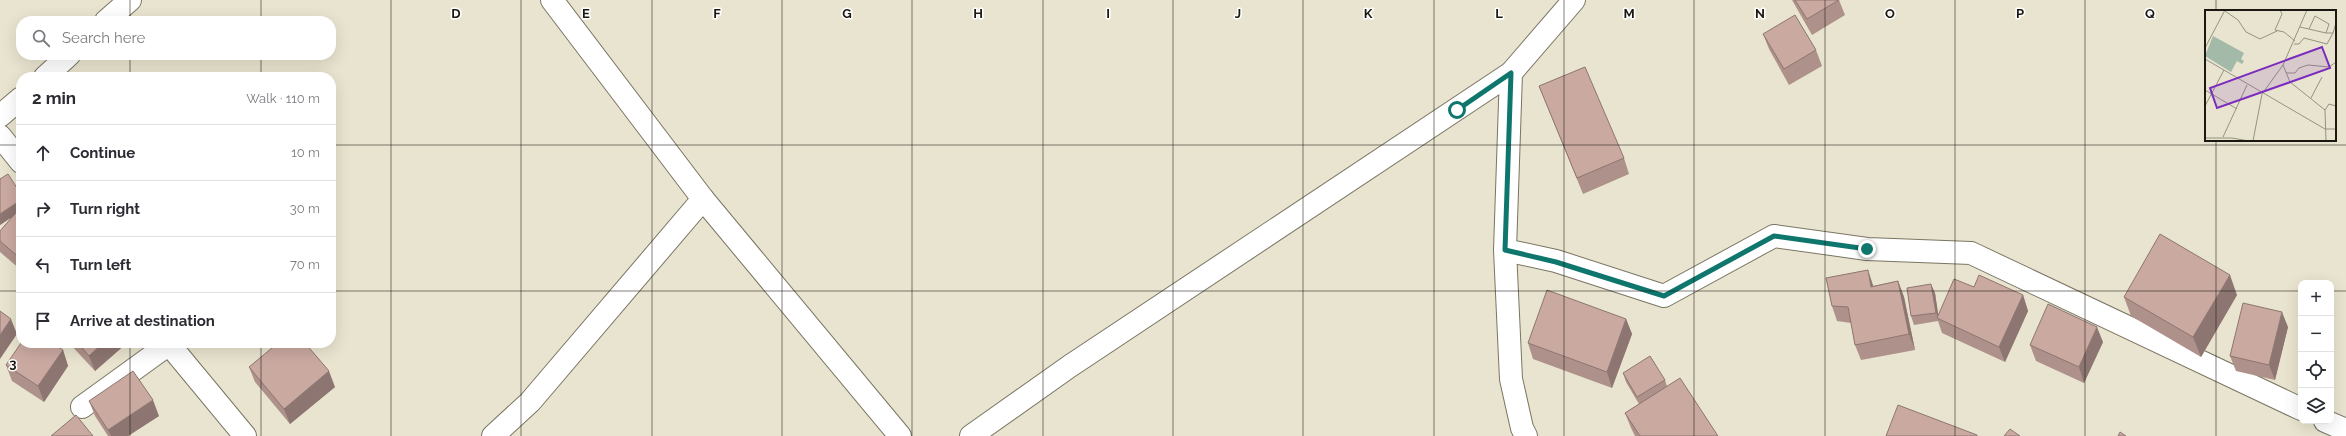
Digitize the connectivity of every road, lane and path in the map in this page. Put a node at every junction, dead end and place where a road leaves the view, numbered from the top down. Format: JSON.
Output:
{"nodes":[{"id":1,"x":130,"y":0,"type":"edge"},
{"id":2,"x":552,"y":0,"type":"edge"},
{"id":3,"x":1574,"y":0,"type":"edge"},
{"id":4,"x":112,"y":16,"type":"edge"},
{"id":5,"x":63,"y":60,"type":"edge"},
{"id":6,"x":50,"y":72,"type":"edge"},
{"id":7,"x":1511,"y":73,"type":"junction"},
{"id":8,"x":16,"y":102,"type":"edge"},
{"id":9,"x":0,"y":116,"type":"edge"},
{"id":10,"x":0,"y":136,"type":"edge"},
{"id":11,"x":16,"y":156,"type":"edge"},
{"id":12,"x":703,"y":199,"type":"junction"},
{"id":13,"x":1505,"y":250,"type":"junction"},
{"id":14,"x":163,"y":348,"type":"edge"},
{"id":15,"x":172,"y":348,"type":"edge"},
{"id":16,"x":82,"y":407,"type":"dead end"},
{"id":17,"x":2298,"y":409,"type":"edge"},
{"id":18,"x":2332,"y":424,"type":"edge"},
{"id":19,"x":2346,"y":430,"type":"edge"},
{"id":20,"x":245,"y":436,"type":"edge"},
{"id":21,"x":493,"y":436,"type":"edge"},
{"id":22,"x":900,"y":436,"type":"edge"},
{"id":23,"x":971,"y":436,"type":"edge"},
{"id":24,"x":1526,"y":436,"type":"edge"}],
"edges":[{"from":1,"to":4,"type":"street"},
{"from":2,"to":12,"type":"street"},
{"from":3,"to":7,"type":"street"},
{"from":5,"to":6,"type":"street"},
{"from":7,"to":13,"type":"street"},
{"from":7,"to":23,"type":"street"},
{"from":8,"to":9,"type":"street"},
{"from":10,"to":11,"type":"street"},
{"from":12,"to":21,"type":"street"},
{"from":12,"to":22,"type":"street"},
{"from":13,"to":17,"type":"street"},
{"from":13,"to":24,"type":"street"},
{"from":14,"to":16,"type":"street"},
{"from":15,"to":20,"type":"street"},
{"from":18,"to":19,"type":"street"}]}
